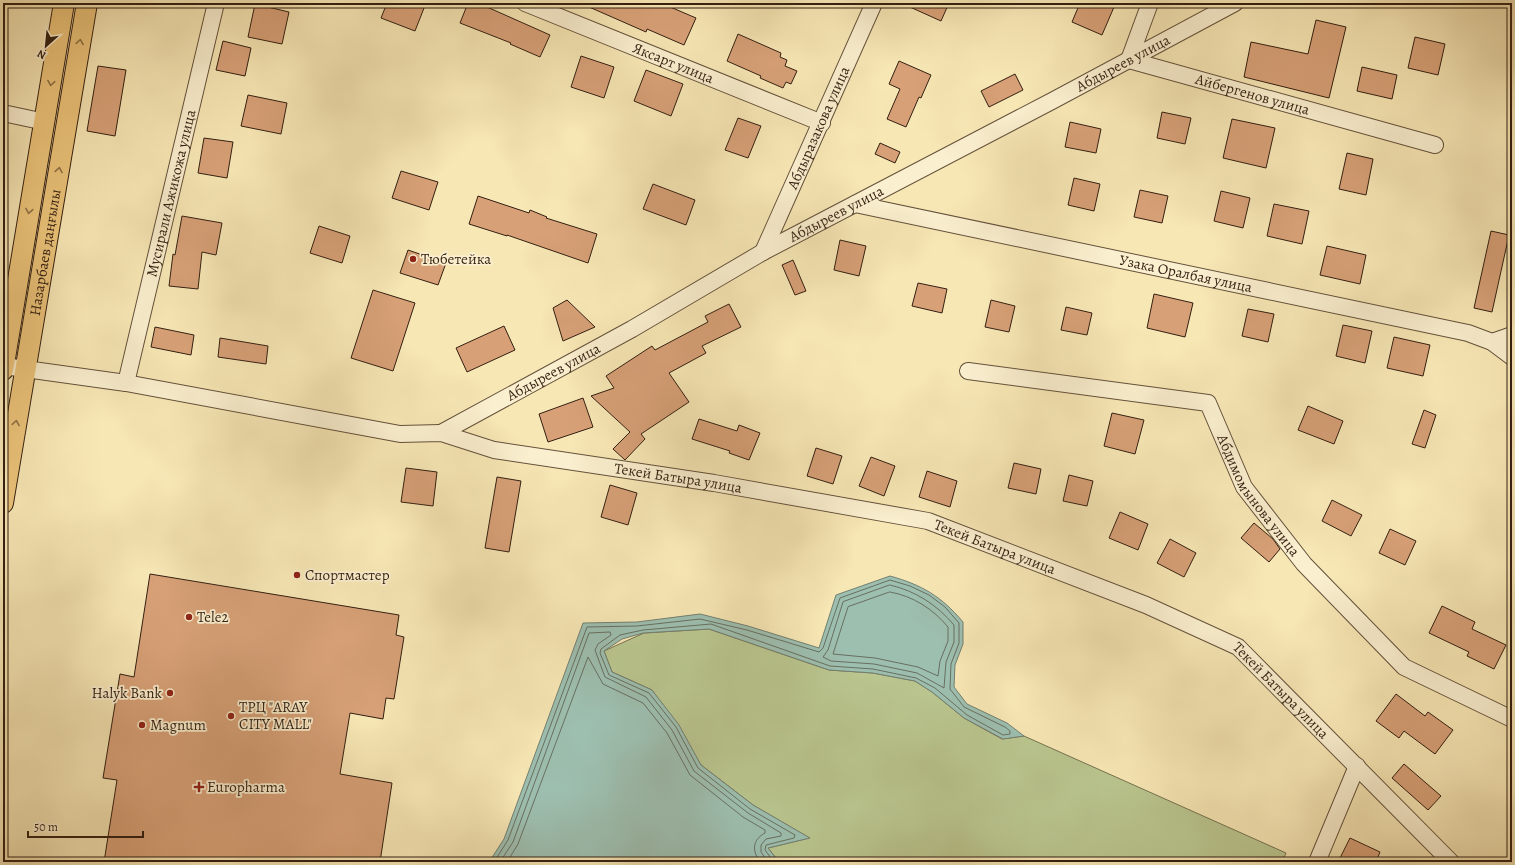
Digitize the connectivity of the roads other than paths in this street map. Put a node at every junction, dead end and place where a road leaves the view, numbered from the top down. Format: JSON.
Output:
{"nodes":[{"id":1,"x":64,"y":3,"type":"edge"},
{"id":2,"x":86,"y":3,"type":"edge"},
{"id":3,"x":216,"y":3,"type":"edge"},
{"id":4,"x":524,"y":3,"type":"edge"},
{"id":5,"x":874,"y":3,"type":"edge"},
{"id":6,"x":1150,"y":3,"type":"edge"},
{"id":7,"x":1235,"y":3,"type":"edge"},
{"id":8,"x":1129,"y":60,"type":"junction"},
{"id":9,"x":3,"y":113,"type":"edge"},
{"id":10,"x":45,"y":122,"type":"junction"},
{"id":11,"x":822,"y":122,"type":"junction"},
{"id":12,"x":1435,"y":144,"type":"dead end"},
{"id":13,"x":855,"y":204,"type":"junction"},
{"id":14,"x":763,"y":252,"type":"junction"},
{"id":15,"x":1512,"y":335,"type":"edge"},
{"id":16,"x":1492,"y":342,"type":"junction"},
{"id":17,"x":1512,"y":357,"type":"edge"},
{"id":18,"x":3,"y":368,"type":"edge"},
{"id":19,"x":25,"y":370,"type":"junction"},
{"id":20,"x":968,"y":371,"type":"dead end"},
{"id":21,"x":126,"y":384,"type":"junction"},
{"id":22,"x":441,"y":433,"type":"junction"},
{"id":23,"x":3,"y":503,"type":"edge"},
{"id":24,"x":1512,"y":719,"type":"edge"},
{"id":25,"x":1357,"y":766,"type":"junction"},
{"id":26,"x":1317,"y":862,"type":"edge"},
{"id":27,"x":1451,"y":862,"type":"edge"}],
"edges":[{"from":1,"to":10,"type":"main road","name":"Назарбаев даңғылы","one_way":true},
{"from":19,"to":2,"type":"main road","name":"Назарбаев даңғылы","one_way":true},
{"from":3,"to":21,"type":"street","name":"Мусирали Ажикожа улица"},
{"from":4,"to":11,"type":"street","name":"Яксарт улица"},
{"from":5,"to":11,"type":"street","name":"Абдыразакова улица"},
{"from":6,"to":8,"type":"street"},
{"from":7,"to":8,"type":"street","name":"Абдыреев улица"},
{"from":8,"to":12,"type":"street","name":"Айбергенов улица"},
{"from":8,"to":13,"type":"street","name":"Абдыреев улица"},
{"from":9,"to":10,"type":"street"},
{"from":10,"to":18,"type":"main road","name":"Назарбаев даңғылы","one_way":true},
{"from":11,"to":14,"type":"street","name":"Абдыразакова улица"},
{"from":13,"to":14,"type":"street","name":"Абдыреев улица"},
{"from":13,"to":16,"type":"street","name":"Узака Оралбая улица"},
{"from":14,"to":22,"type":"street","name":"Абдыреев улица"},
{"from":15,"to":16,"type":"street"},
{"from":16,"to":17,"type":"street","name":"Узака Оралбая улица"},
{"from":18,"to":19,"type":"street"},
{"from":19,"to":21,"type":"street"},
{"from":23,"to":19,"type":"main road","name":"Назарбаев даңғылы","one_way":true},
{"from":20,"to":24,"type":"street","name":"Абдимомынова улица"},
{"from":21,"to":22,"type":"street"},
{"from":22,"to":25,"type":"street","name":"Текей Батыра улица"},
{"from":25,"to":26,"type":"street"},
{"from":25,"to":27,"type":"street","name":"Текей Батыра улица"}]}
